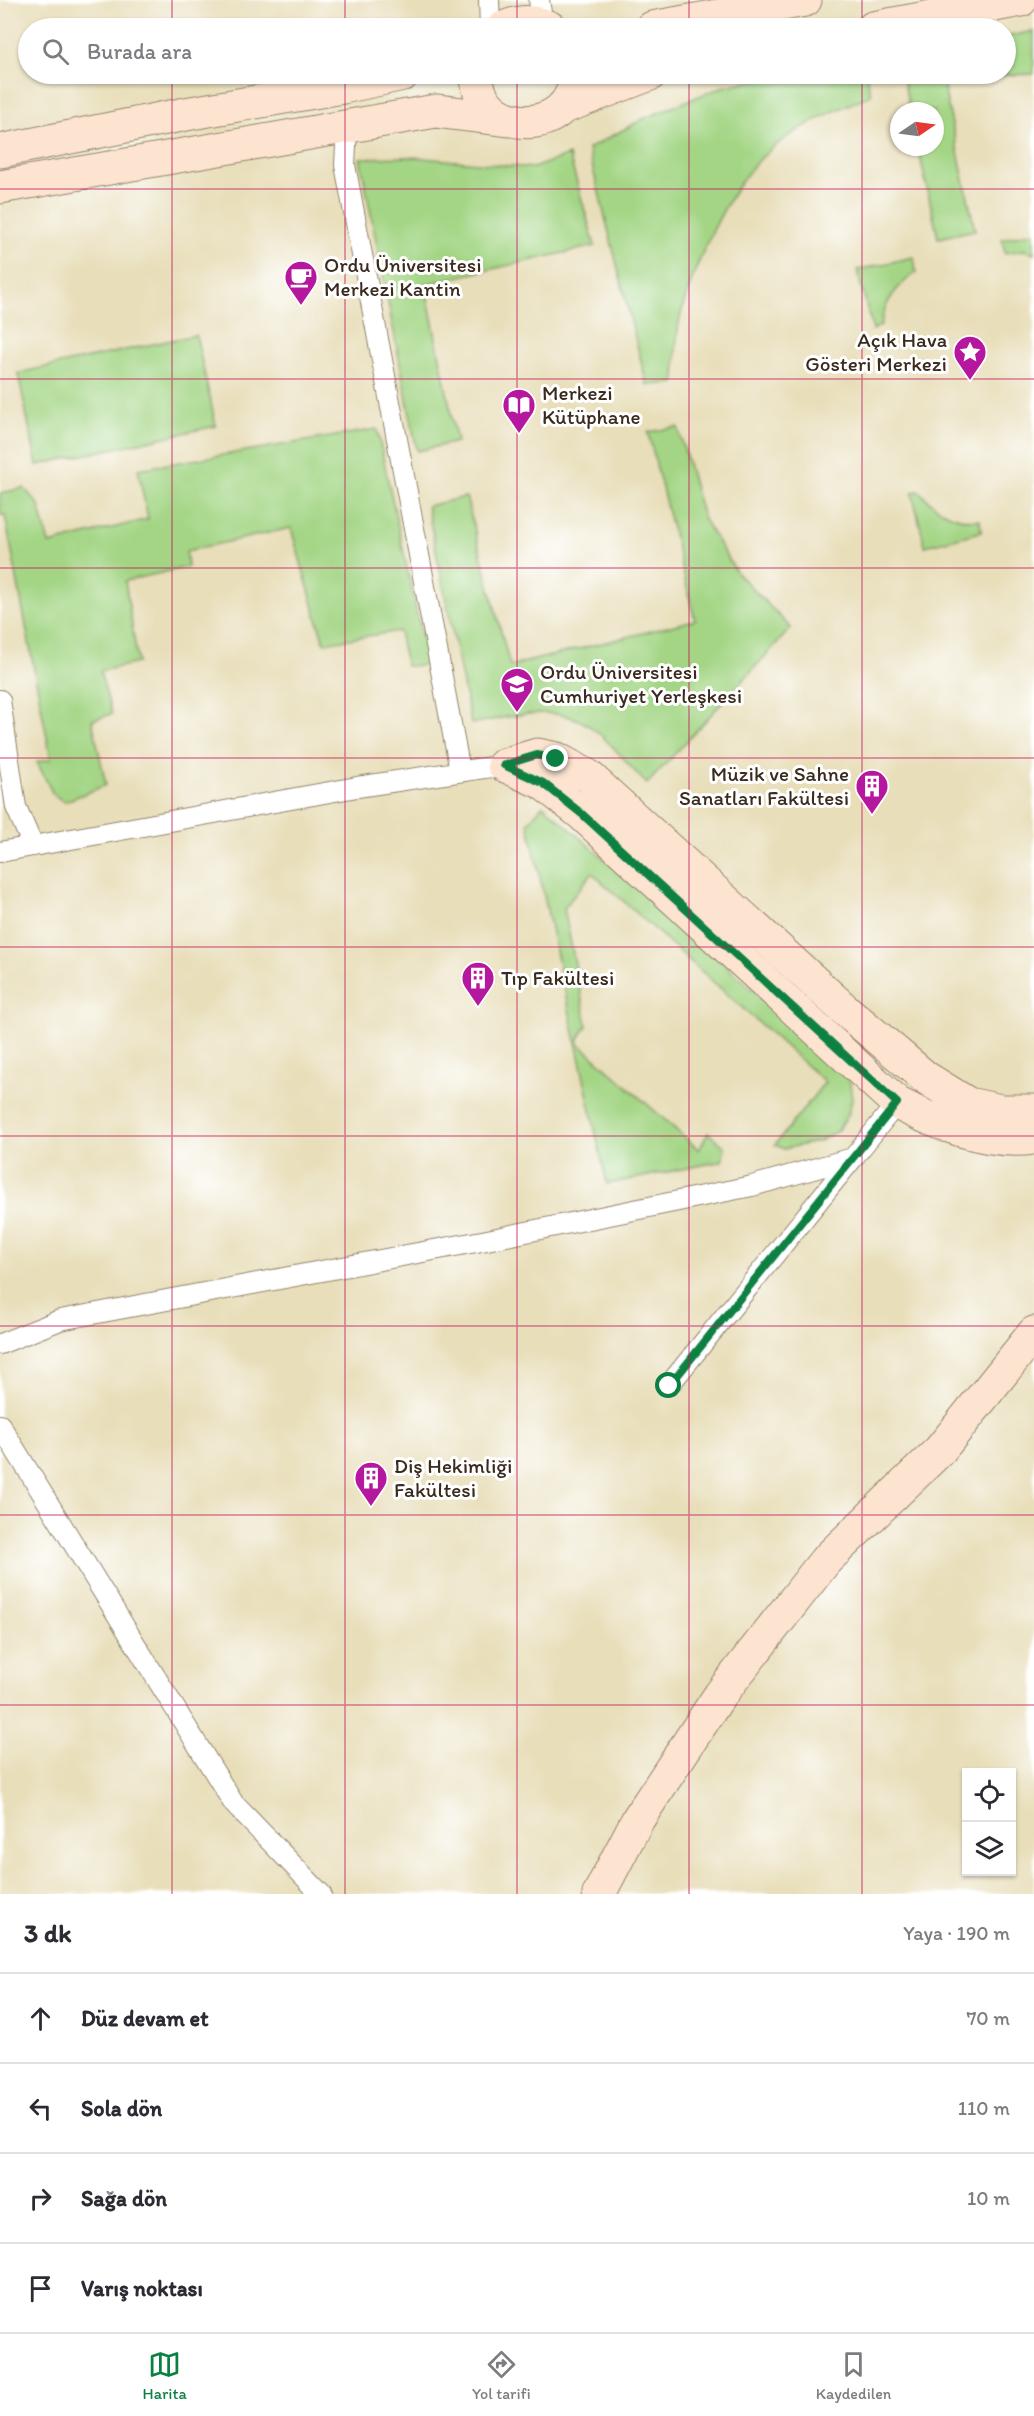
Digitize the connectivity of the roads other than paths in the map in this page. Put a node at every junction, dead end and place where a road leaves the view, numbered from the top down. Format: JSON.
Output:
{"nodes":[{"id":1,"x":489,"y":0,"type":"edge"},
{"id":2,"x":805,"y":0,"type":"edge"},
{"id":3,"x":1021,"y":0,"type":"edge"},
{"id":4,"x":490,"y":18,"type":"edge"},
{"id":5,"x":707,"y":18,"type":"edge"},
{"id":6,"x":926,"y":18,"type":"edge"},
{"id":7,"x":358,"y":84,"type":"edge"},
{"id":8,"x":479,"y":84,"type":"edge"},
{"id":9,"x":574,"y":84,"type":"edge"},
{"id":10,"x":624,"y":84,"type":"edge"},
{"id":11,"x":564,"y":107,"type":"junction"},
{"id":12,"x":511,"y":120,"type":"junction"},
{"id":13,"x":347,"y":126,"type":"junction"},
{"id":14,"x":0,"y":151,"type":"edge"},
{"id":15,"x":0,"y":187,"type":"edge"},
{"id":16,"x":0,"y":700,"type":"edge"},
{"id":17,"x":504,"y":765,"type":"junction"},
{"id":18,"x":460,"y":771,"type":"junction"},
{"id":19,"x":33,"y":846,"type":"junction"},
{"id":20,"x":0,"y":852,"type":"edge"},
{"id":21,"x":897,"y":1103,"type":"junction"},
{"id":22,"x":1034,"y":1111,"type":"edge"},
{"id":23,"x":1034,"y":1138,"type":"edge"},
{"id":24,"x":853,"y":1158,"type":"junction"},
{"id":25,"x":1034,"y":1333,"type":"edge"},
{"id":26,"x":0,"y":1344,"type":"edge"},
{"id":27,"x":669,"y":1386,"type":"dead end"},
{"id":28,"x":0,"y":1425,"type":"edge"},
{"id":29,"x":321,"y":1894,"type":"edge"},
{"id":30,"x":599,"y":1894,"type":"edge"}],
"edges":[{"from":1,"to":4,"type":"lane"},
{"from":2,"to":5,"type":"street"},
{"from":3,"to":6,"type":"street"},
{"from":7,"to":14,"type":"street"},
{"from":8,"to":12,"type":"street"},
{"from":9,"to":11,"type":"street"},
{"from":10,"to":11,"type":"street"},
{"from":11,"to":12,"type":"street"},
{"from":12,"to":13,"type":"street"},
{"from":13,"to":15,"type":"street"},
{"from":13,"to":18,"type":"lane"},
{"from":16,"to":19,"type":"lane"},
{"from":17,"to":18,"type":"lane"},
{"from":17,"to":21,"type":"street"},
{"from":17,"to":22,"type":"street"},
{"from":18,"to":19,"type":"lane"},
{"from":19,"to":20,"type":"lane"},
{"from":21,"to":23,"type":"street"},
{"from":21,"to":24,"type":"lane"},
{"from":24,"to":26,"type":"lane"},
{"from":24,"to":27,"type":"lane"},
{"from":25,"to":30,"type":"street"},
{"from":28,"to":29,"type":"lane"}]}
